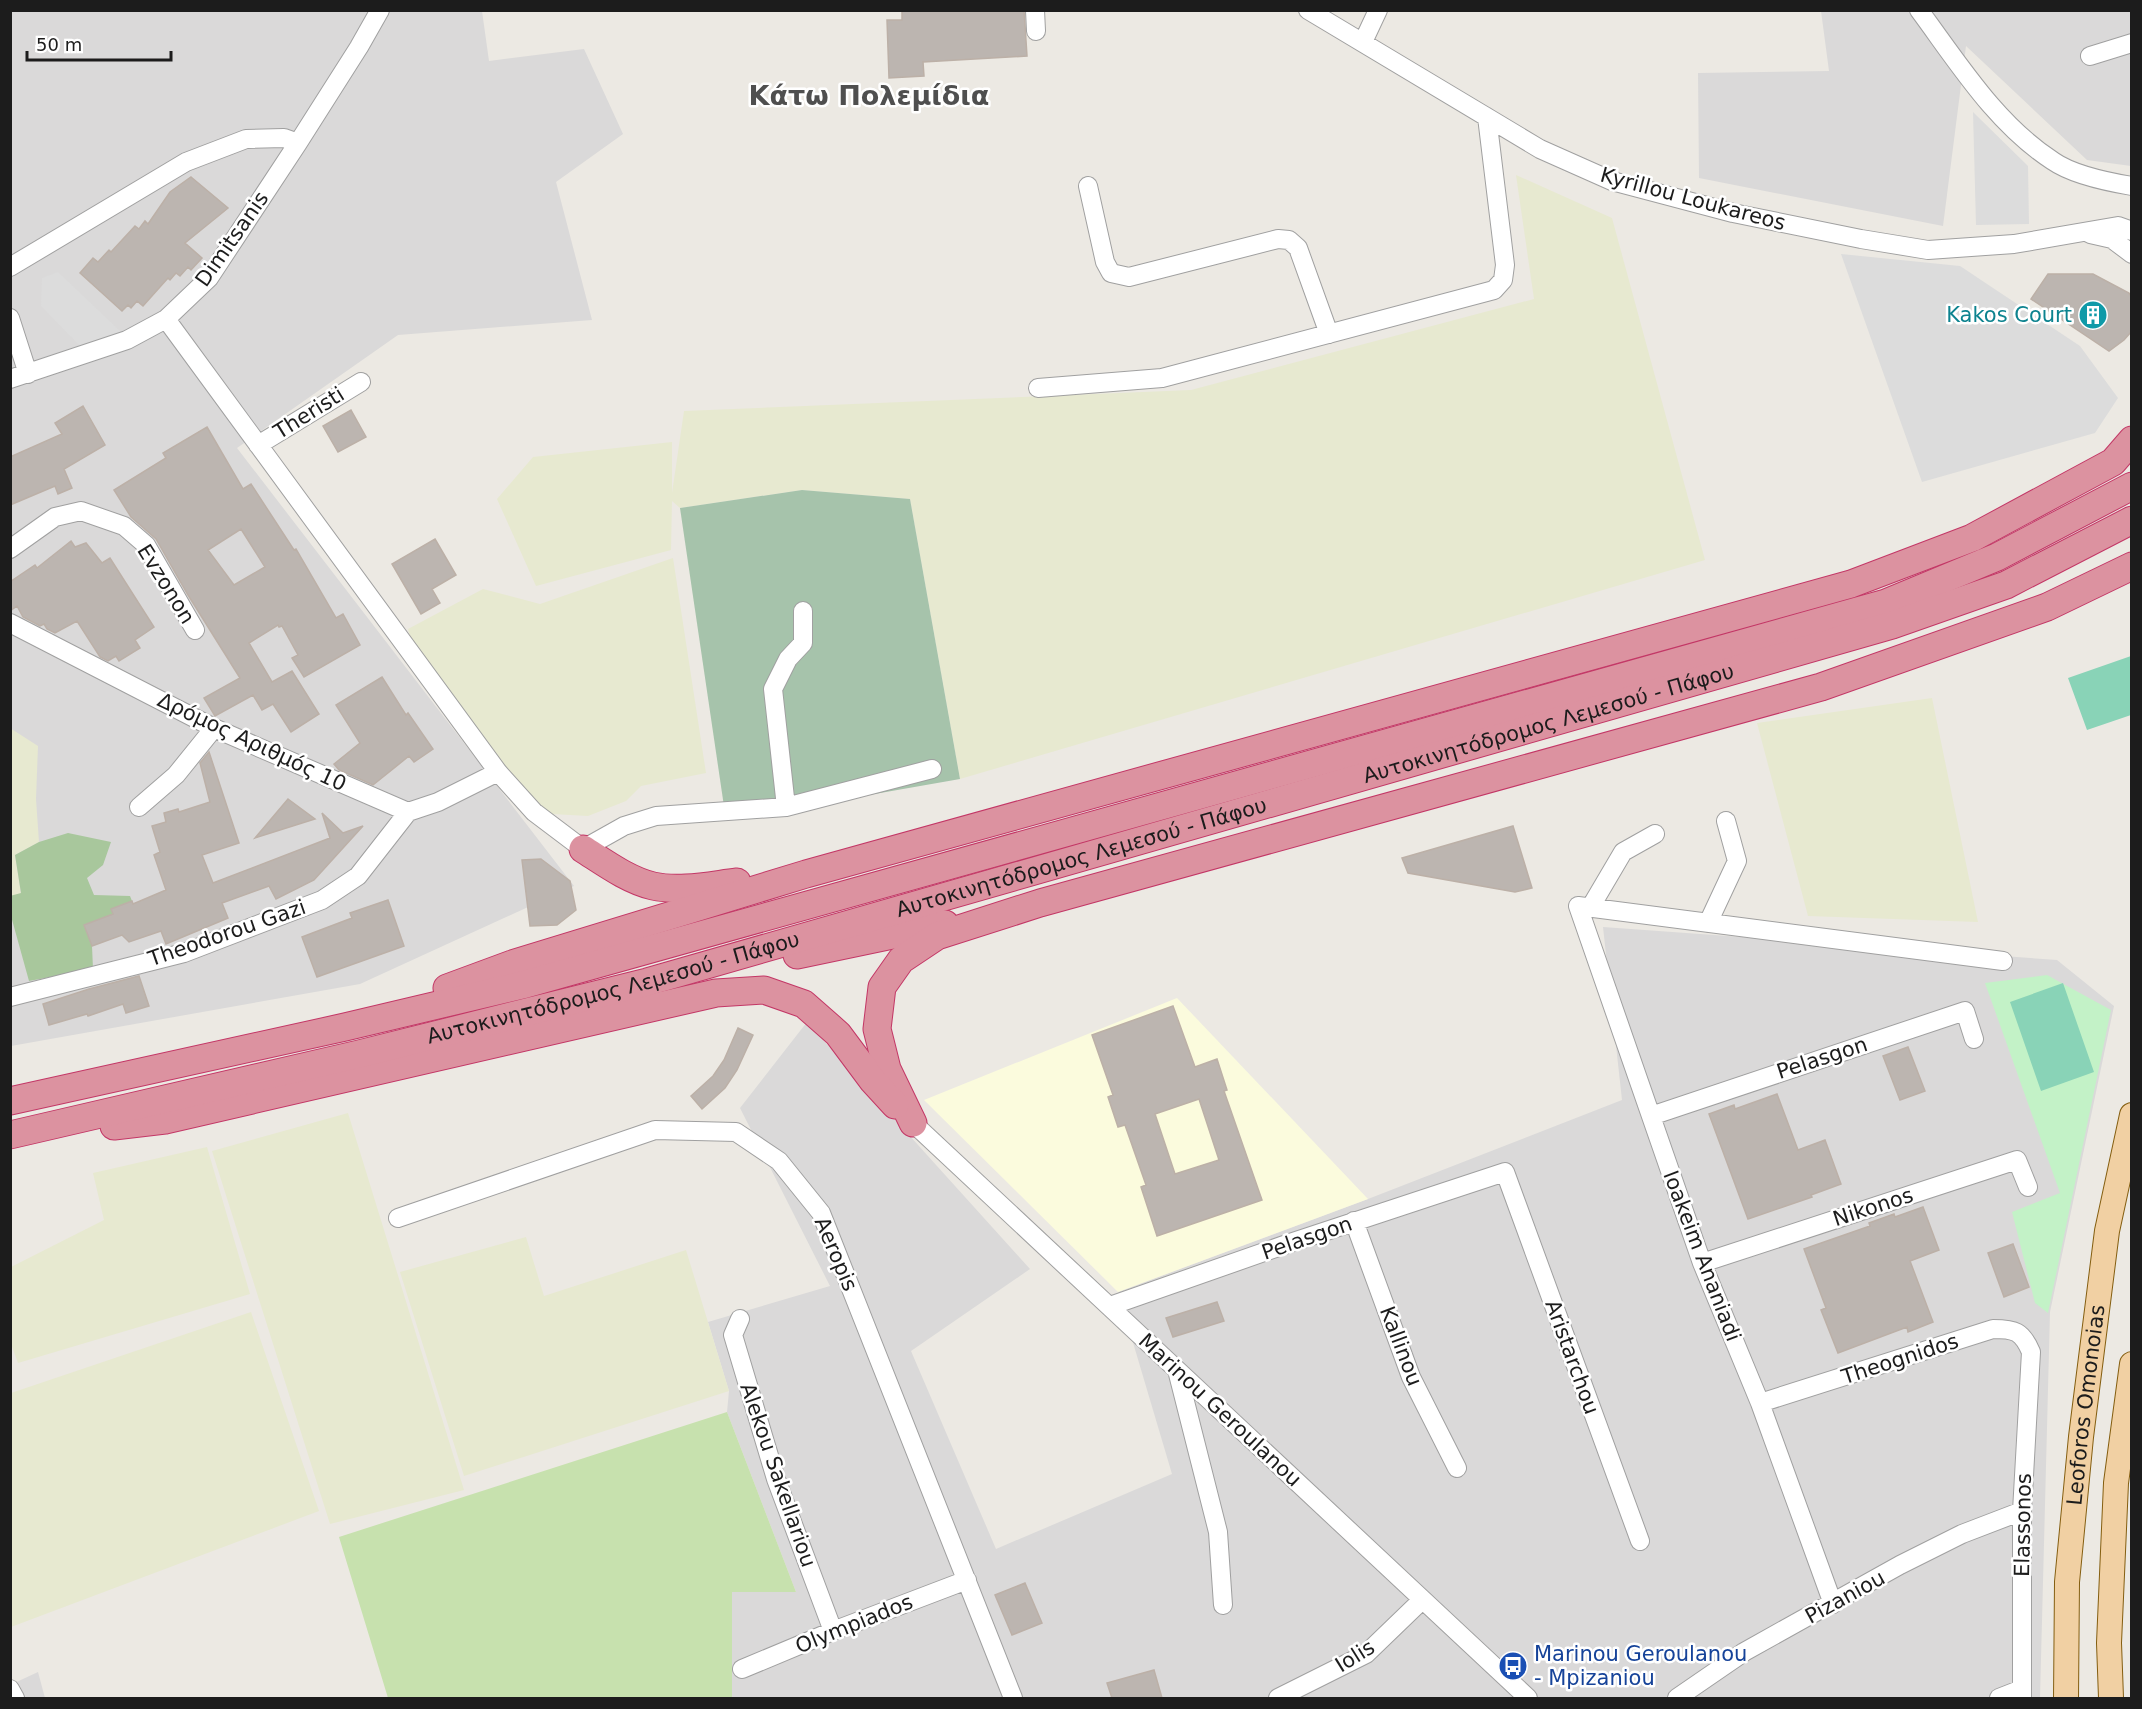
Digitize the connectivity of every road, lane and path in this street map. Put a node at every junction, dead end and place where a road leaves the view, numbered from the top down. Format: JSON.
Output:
{"nodes":[{"id":1,"x":380,"y":10,"type":"edge"},
{"id":2,"x":1035,"y":10,"type":"edge"},
{"id":3,"x":1308,"y":10,"type":"edge"},
{"id":4,"x":1378,"y":10,"type":"edge"},
{"id":5,"x":1919,"y":10,"type":"edge"},
{"id":6,"x":1036,"y":31,"type":"dead end"},
{"id":7,"x":1363,"y":42,"type":"junction"},
{"id":8,"x":2132,"y":43,"type":"edge"},
{"id":9,"x":2090,"y":56,"type":"dead end"},
{"id":10,"x":1487,"y":117,"type":"junction"},
{"id":11,"x":298,"y":143,"type":"junction"},
{"id":12,"x":1088,"y":186,"type":"dead end"},
{"id":13,"x":2132,"y":186,"type":"edge"},
{"id":14,"x":2132,"y":231,"type":"edge"},
{"id":15,"x":2082,"y":232,"type":"junction"},
{"id":16,"x":2132,"y":254,"type":"edge"},
{"id":17,"x":10,"y":267,"type":"edge"},
{"id":18,"x":10,"y":318,"type":"edge"},
{"id":19,"x":166,"y":319,"type":"junction"},
{"id":20,"x":1329,"y":334,"type":"junction"},
{"id":21,"x":19,"y":377,"type":"edge"},
{"id":22,"x":361,"y":382,"type":"dead end"},
{"id":23,"x":1038,"y":388,"type":"dead end"},
{"id":24,"x":2132,"y":440,"type":"edge"},
{"id":25,"x":258,"y":445,"type":"junction"},
{"id":26,"x":2132,"y":486,"type":"edge"},
{"id":27,"x":2132,"y":520,"type":"edge"},
{"id":28,"x":10,"y":549,"type":"edge"},
{"id":29,"x":2132,"y":566,"type":"edge"},
{"id":30,"x":803,"y":611,"type":"dead end"},
{"id":31,"x":10,"y":622,"type":"edge"},
{"id":32,"x":195,"y":630,"type":"dead end"},
{"id":33,"x":213,"y":728,"type":"junction"},
{"id":34,"x":932,"y":769,"type":"dead end"},
{"id":35,"x":498,"y":772,"type":"junction"},
{"id":36,"x":139,"y":807,"type":"dead end"},
{"id":37,"x":786,"y":807,"type":"junction"},
{"id":38,"x":408,"y":812,"type":"junction"},
{"id":39,"x":1725,"y":821,"type":"dead end"},
{"id":40,"x":1655,"y":834,"type":"dead end"},
{"id":41,"x":583,"y":849,"type":"junction"},
{"id":42,"x":806,"y":874,"type":"junction"},
{"id":43,"x":1040,"y":903,"type":"junction"},
{"id":44,"x":1584,"y":907,"type":"junction"},
{"id":45,"x":1708,"y":923,"type":"junction"},
{"id":46,"x":2003,"y":961,"type":"dead end"},
{"id":47,"x":647,"y":982,"type":"junction"},
{"id":48,"x":10,"y":997,"type":"edge"},
{"id":49,"x":345,"y":1027,"type":"junction"},
{"id":50,"x":1974,"y":1039,"type":"dead end"},
{"id":51,"x":10,"y":1101,"type":"edge"},
{"id":52,"x":2132,"y":1115,"type":"edge"},
{"id":53,"x":1651,"y":1116,"type":"junction"},
{"id":54,"x":913,"y":1123,"type":"junction"},
{"id":55,"x":10,"y":1137,"type":"edge"},
{"id":56,"x":1505,"y":1172,"type":"joint"},
{"id":57,"x":2028,"y":1186,"type":"dead end"},
{"id":58,"x":398,"y":1218,"type":"dead end"},
{"id":59,"x":1354,"y":1221,"type":"junction"},
{"id":60,"x":1702,"y":1263,"type":"junction"},
{"id":61,"x":1110,"y":1306,"type":"junction"},
{"id":62,"x":740,"y":1318,"type":"dead end"},
{"id":63,"x":2031,"y":1352,"type":"joint"},
{"id":64,"x":2132,"y":1364,"type":"edge"},
{"id":65,"x":1177,"y":1370,"type":"junction"},
{"id":66,"x":1760,"y":1403,"type":"junction"},
{"id":67,"x":1457,"y":1468,"type":"dead end"},
{"id":68,"x":2022,"y":1511,"type":"junction"},
{"id":69,"x":1640,"y":1541,"type":"dead end"},
{"id":70,"x":967,"y":1580,"type":"junction"},
{"id":71,"x":1422,"y":1600,"type":"junction"},
{"id":72,"x":1833,"y":1604,"type":"junction"},
{"id":73,"x":1223,"y":1605,"type":"dead end"},
{"id":74,"x":833,"y":1631,"type":"junction"},
{"id":75,"x":2066,"y":1655,"type":"junction"},
{"id":76,"x":742,"y":1669,"type":"dead end"},
{"id":77,"x":10,"y":1689,"type":"edge"},
{"id":78,"x":2022,"y":1694,"type":"edge"},
{"id":79,"x":15,"y":1698,"type":"edge"},
{"id":80,"x":1013,"y":1698,"type":"edge"},
{"id":81,"x":1278,"y":1698,"type":"edge"},
{"id":82,"x":1528,"y":1698,"type":"edge"},
{"id":83,"x":1677,"y":1698,"type":"edge"},
{"id":84,"x":1999,"y":1698,"type":"edge"},
{"id":85,"x":2054,"y":1698,"type":"edge"},
{"id":86,"x":2066,"y":1698,"type":"edge"},
{"id":87,"x":2111,"y":1698,"type":"edge"}],
"edges":[{"from":1,"to":11,"type":"street","name":"Dimitsanis"},
{"from":2,"to":6,"type":"street"},
{"from":3,"to":7,"type":"street","name":"Kyrillou Loukareos"},
{"from":4,"to":7,"type":"street"},
{"from":5,"to":13,"type":"street"},
{"from":7,"to":10,"type":"street","name":"Kyrillou Loukareos"},
{"from":8,"to":9,"type":"street"},
{"from":10,"to":15,"type":"street","name":"Kyrillou Loukareos"},
{"from":10,"to":20,"type":"street"},
{"from":11,"to":17,"type":"street"},
{"from":11,"to":19,"type":"street","name":"Dimitsanis"},
{"from":12,"to":20,"type":"street"},
{"from":14,"to":15,"type":"street","name":"Kyrillou Loukareos"},
{"from":15,"to":16,"type":"street","name":"Kyrillou Loukareos"},
{"from":18,"to":21,"type":"street"},
{"from":19,"to":21,"type":"street","name":"Dimitsanis"},
{"from":19,"to":25,"type":"street"},
{"from":20,"to":23,"type":"street"},
{"from":22,"to":25,"type":"street","name":"Theristi"},
{"from":24,"to":42,"type":"highway"},
{"from":25,"to":35,"type":"street"},
{"from":26,"to":49,"type":"highway","name":"Αυτοκινητόδρομος Λεμεσού - Πάφου"},
{"from":27,"to":47,"type":"highway","name":"Αυτοκινητόδρομος Λεμεσού - Πάφου"},
{"from":28,"to":32,"type":"street","name":"Evzonon"},
{"from":29,"to":43,"type":"highway"},
{"from":30,"to":37,"type":"street"},
{"from":31,"to":33,"type":"street","name":"Δρόμος Αριθμός 10"},
{"from":33,"to":36,"type":"street"},
{"from":33,"to":38,"type":"street","name":"Δρόμος Αριθμός 10"},
{"from":34,"to":37,"type":"street"},
{"from":35,"to":38,"type":"street"},
{"from":35,"to":41,"type":"street"},
{"from":37,"to":41,"type":"street"},
{"from":38,"to":48,"type":"street","name":"Theodorou Gazi"},
{"from":39,"to":45,"type":"street"},
{"from":40,"to":44,"type":"street"},
{"from":41,"to":42,"type":"highway"},
{"from":42,"to":49,"type":"highway"},
{"from":43,"to":47,"type":"highway"},
{"from":43,"to":54,"type":"highway"},
{"from":44,"to":45,"type":"street"},
{"from":44,"to":53,"type":"street","name":"Ioakeim Ananiadi"},
{"from":45,"to":46,"type":"street"},
{"from":47,"to":55,"type":"highway","name":"Αυτοκινητόδρομος Λεμεσού - Πάφου"},
{"from":49,"to":51,"type":"highway","name":"Αυτοκινητόδρομος Λεμεσού - Πάφου"},
{"from":50,"to":53,"type":"street","name":"Pelasgon"},
{"from":52,"to":75,"type":"main road","name":"Leoforos Omonoias"},
{"from":53,"to":60,"type":"street","name":"Ioakeim Ananiadi"},
{"from":54,"to":55,"type":"highway"},
{"from":54,"to":61,"type":"street","name":"Marinou Geroulanou"},
{"from":56,"to":59,"type":"street","name":"Pelasgon"},
{"from":56,"to":69,"type":"street","name":"Aristarchou"},
{"from":57,"to":60,"type":"street","name":"Nikonos"},
{"from":58,"to":70,"type":"street","name":"Aeropis"},
{"from":59,"to":61,"type":"street","name":"Pelasgon"},
{"from":59,"to":67,"type":"street","name":"Kallinou"},
{"from":60,"to":66,"type":"street","name":"Ioakeim Ananiadi"},
{"from":61,"to":65,"type":"street","name":"Marinou Geroulanou"},
{"from":62,"to":74,"type":"street","name":"Alekou Sakellariou"},
{"from":63,"to":66,"type":"street","name":"Theognidos"},
{"from":63,"to":68,"type":"street","name":"Elassonos"},
{"from":64,"to":87,"type":"main road","name":"Leoforos Omonoias"},
{"from":65,"to":71,"type":"street","name":"Marinou Geroulanou"},
{"from":65,"to":73,"type":"street"},
{"from":66,"to":72,"type":"street","name":"Ioakeim Ananiadi"},
{"from":68,"to":72,"type":"street","name":"Pizaniou"},
{"from":68,"to":78,"type":"street","name":"Elassonos"},
{"from":70,"to":74,"type":"street","name":"Olympiados"},
{"from":70,"to":80,"type":"street","name":"Aeropis"},
{"from":71,"to":81,"type":"street","name":"Iolis"},
{"from":71,"to":82,"type":"street","name":"Marinou Geroulanou"},
{"from":72,"to":83,"type":"street","name":"Pizaniou"},
{"from":74,"to":76,"type":"street","name":"Olympiados"},
{"from":75,"to":85,"type":"main road"},
{"from":75,"to":86,"type":"main road","name":"Leoforos Omonoias"},
{"from":77,"to":79,"type":"street"},
{"from":78,"to":84,"type":"street"}]}
